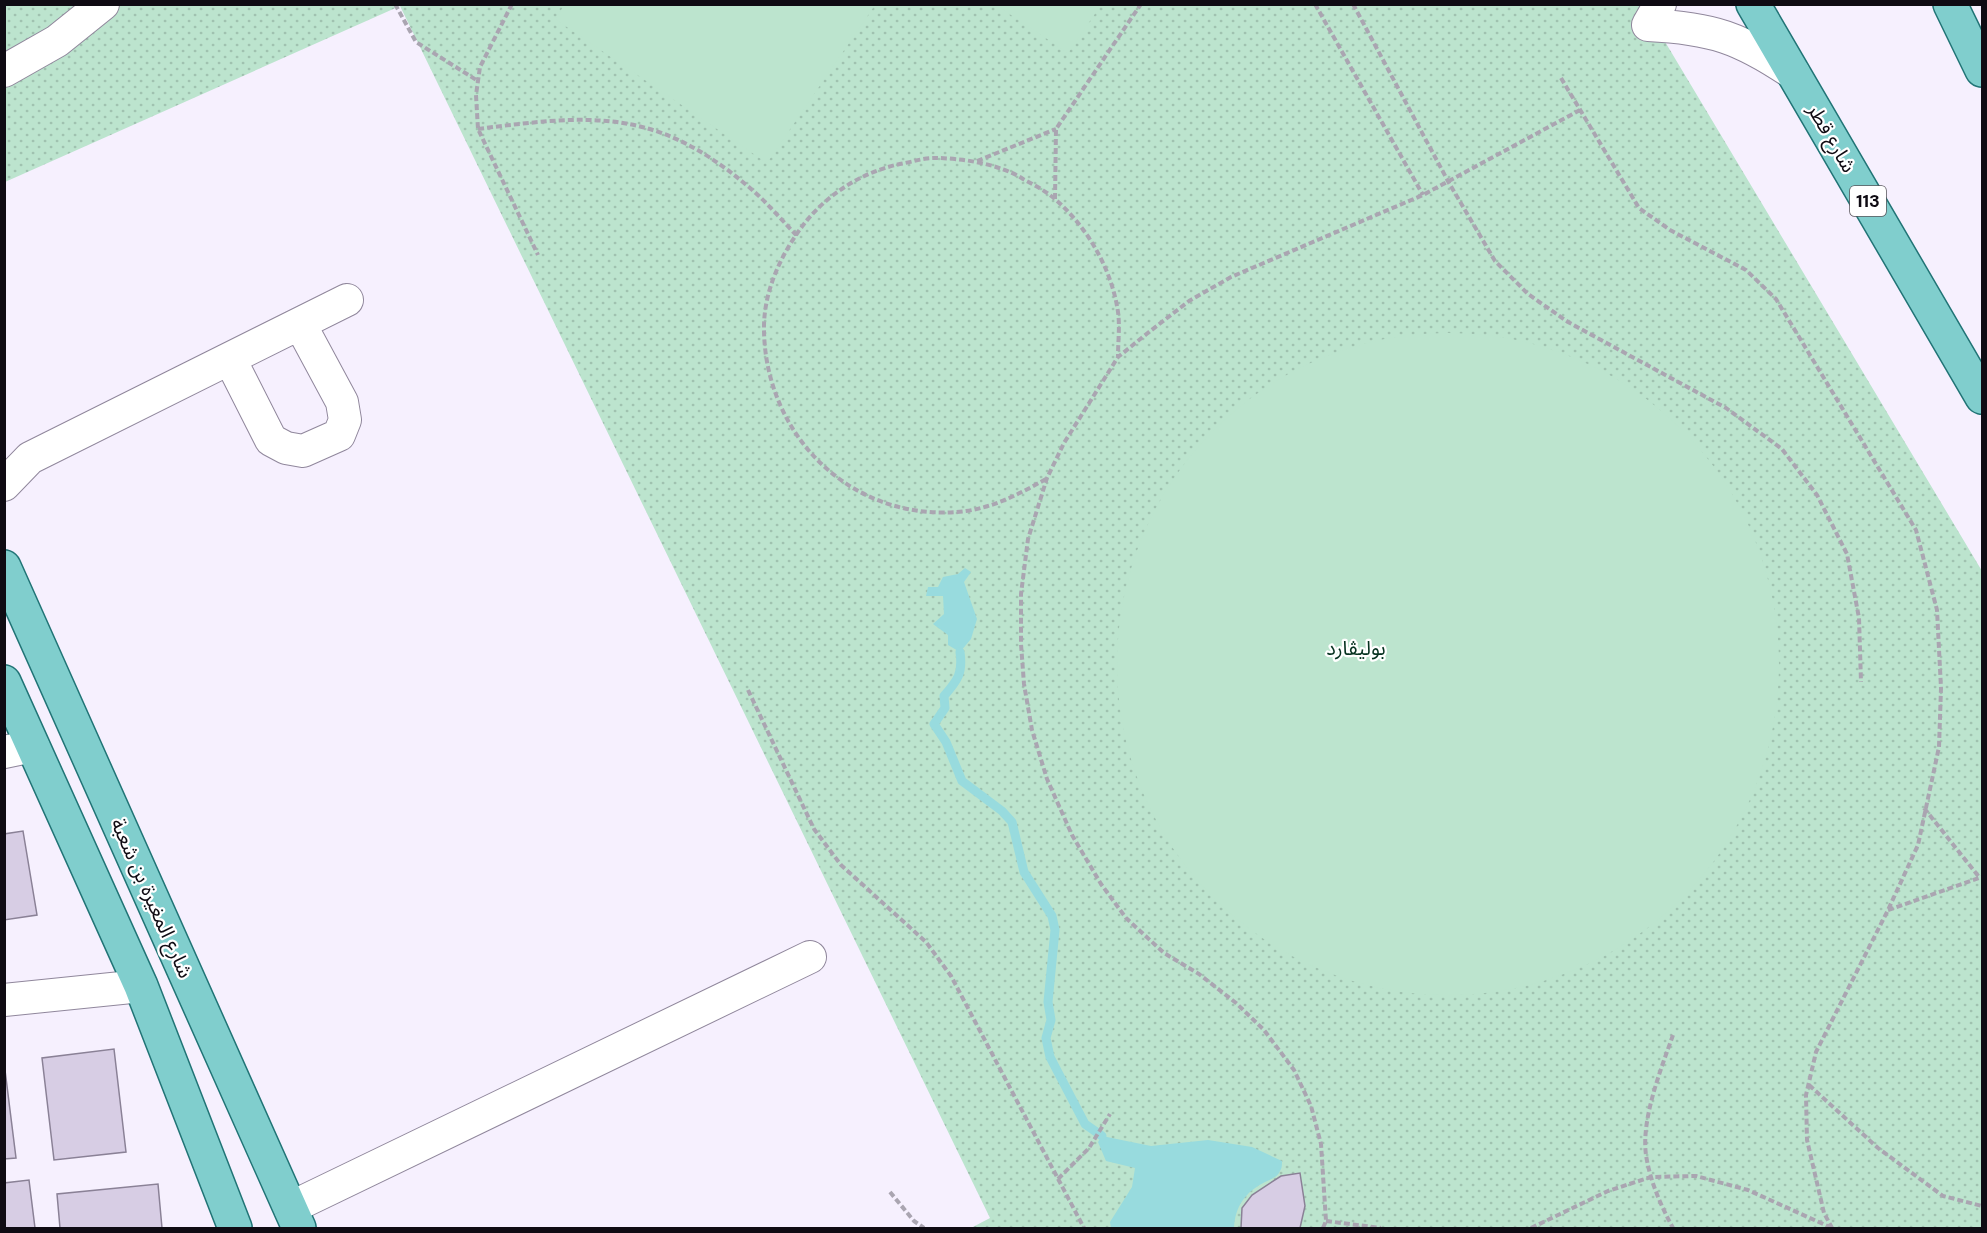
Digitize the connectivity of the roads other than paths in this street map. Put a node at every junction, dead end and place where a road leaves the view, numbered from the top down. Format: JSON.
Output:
{"nodes":[{"id":1,"x":103,"y":4,"type":"edge"},
{"id":2,"x":1660,"y":4,"type":"edge"},
{"id":3,"x":1753,"y":4,"type":"edge"},
{"id":4,"x":1965,"y":20,"type":"edge"},
{"id":5,"x":4,"y":70,"type":"edge"},
{"id":6,"x":1983,"y":70,"type":"edge"},
{"id":7,"x":1794,"y":74,"type":"junction"},
{"id":8,"x":346,"y":300,"type":"dead end"},
{"id":9,"x":300,"y":324,"type":"junction"},
{"id":10,"x":230,"y":359,"type":"junction"},
{"id":11,"x":1983,"y":397,"type":"edge"},
{"id":12,"x":4,"y":485,"type":"edge"},
{"id":13,"x":4,"y":567,"type":"edge"},
{"id":14,"x":4,"y":682,"type":"edge"},
{"id":15,"x":19,"y":749,"type":"edge"},
{"id":16,"x":810,"y":957,"type":"dead end"},
{"id":17,"x":141,"y":986,"type":"junction"},
{"id":18,"x":4,"y":1000,"type":"edge"},
{"id":19,"x":294,"y":1218,"type":"edge"},
{"id":20,"x":235,"y":1228,"type":"edge"}],
"edges":[{"from":1,"to":5,"type":"street"},
{"from":2,"to":7,"type":"street"},
{"from":3,"to":7,"type":"main road","name":"شارع قطر","number":"113"},
{"from":4,"to":6,"type":"main road"},
{"from":7,"to":11,"type":"main road","name":"شارع قطر","number":"113"},
{"from":8,"to":9,"type":"street"},
{"from":9,"to":10,"type":"street"},
{"from":9,"to":10,"type":"street"},
{"from":10,"to":12,"type":"street"},
{"from":13,"to":19,"type":"main road","name":"شارع المغيرة بن شعبة"},
{"from":14,"to":15,"type":"main road"},
{"from":15,"to":17,"type":"main road"},
{"from":16,"to":19,"type":"street"},
{"from":17,"to":18,"type":"street"},
{"from":17,"to":20,"type":"main road"}]}
